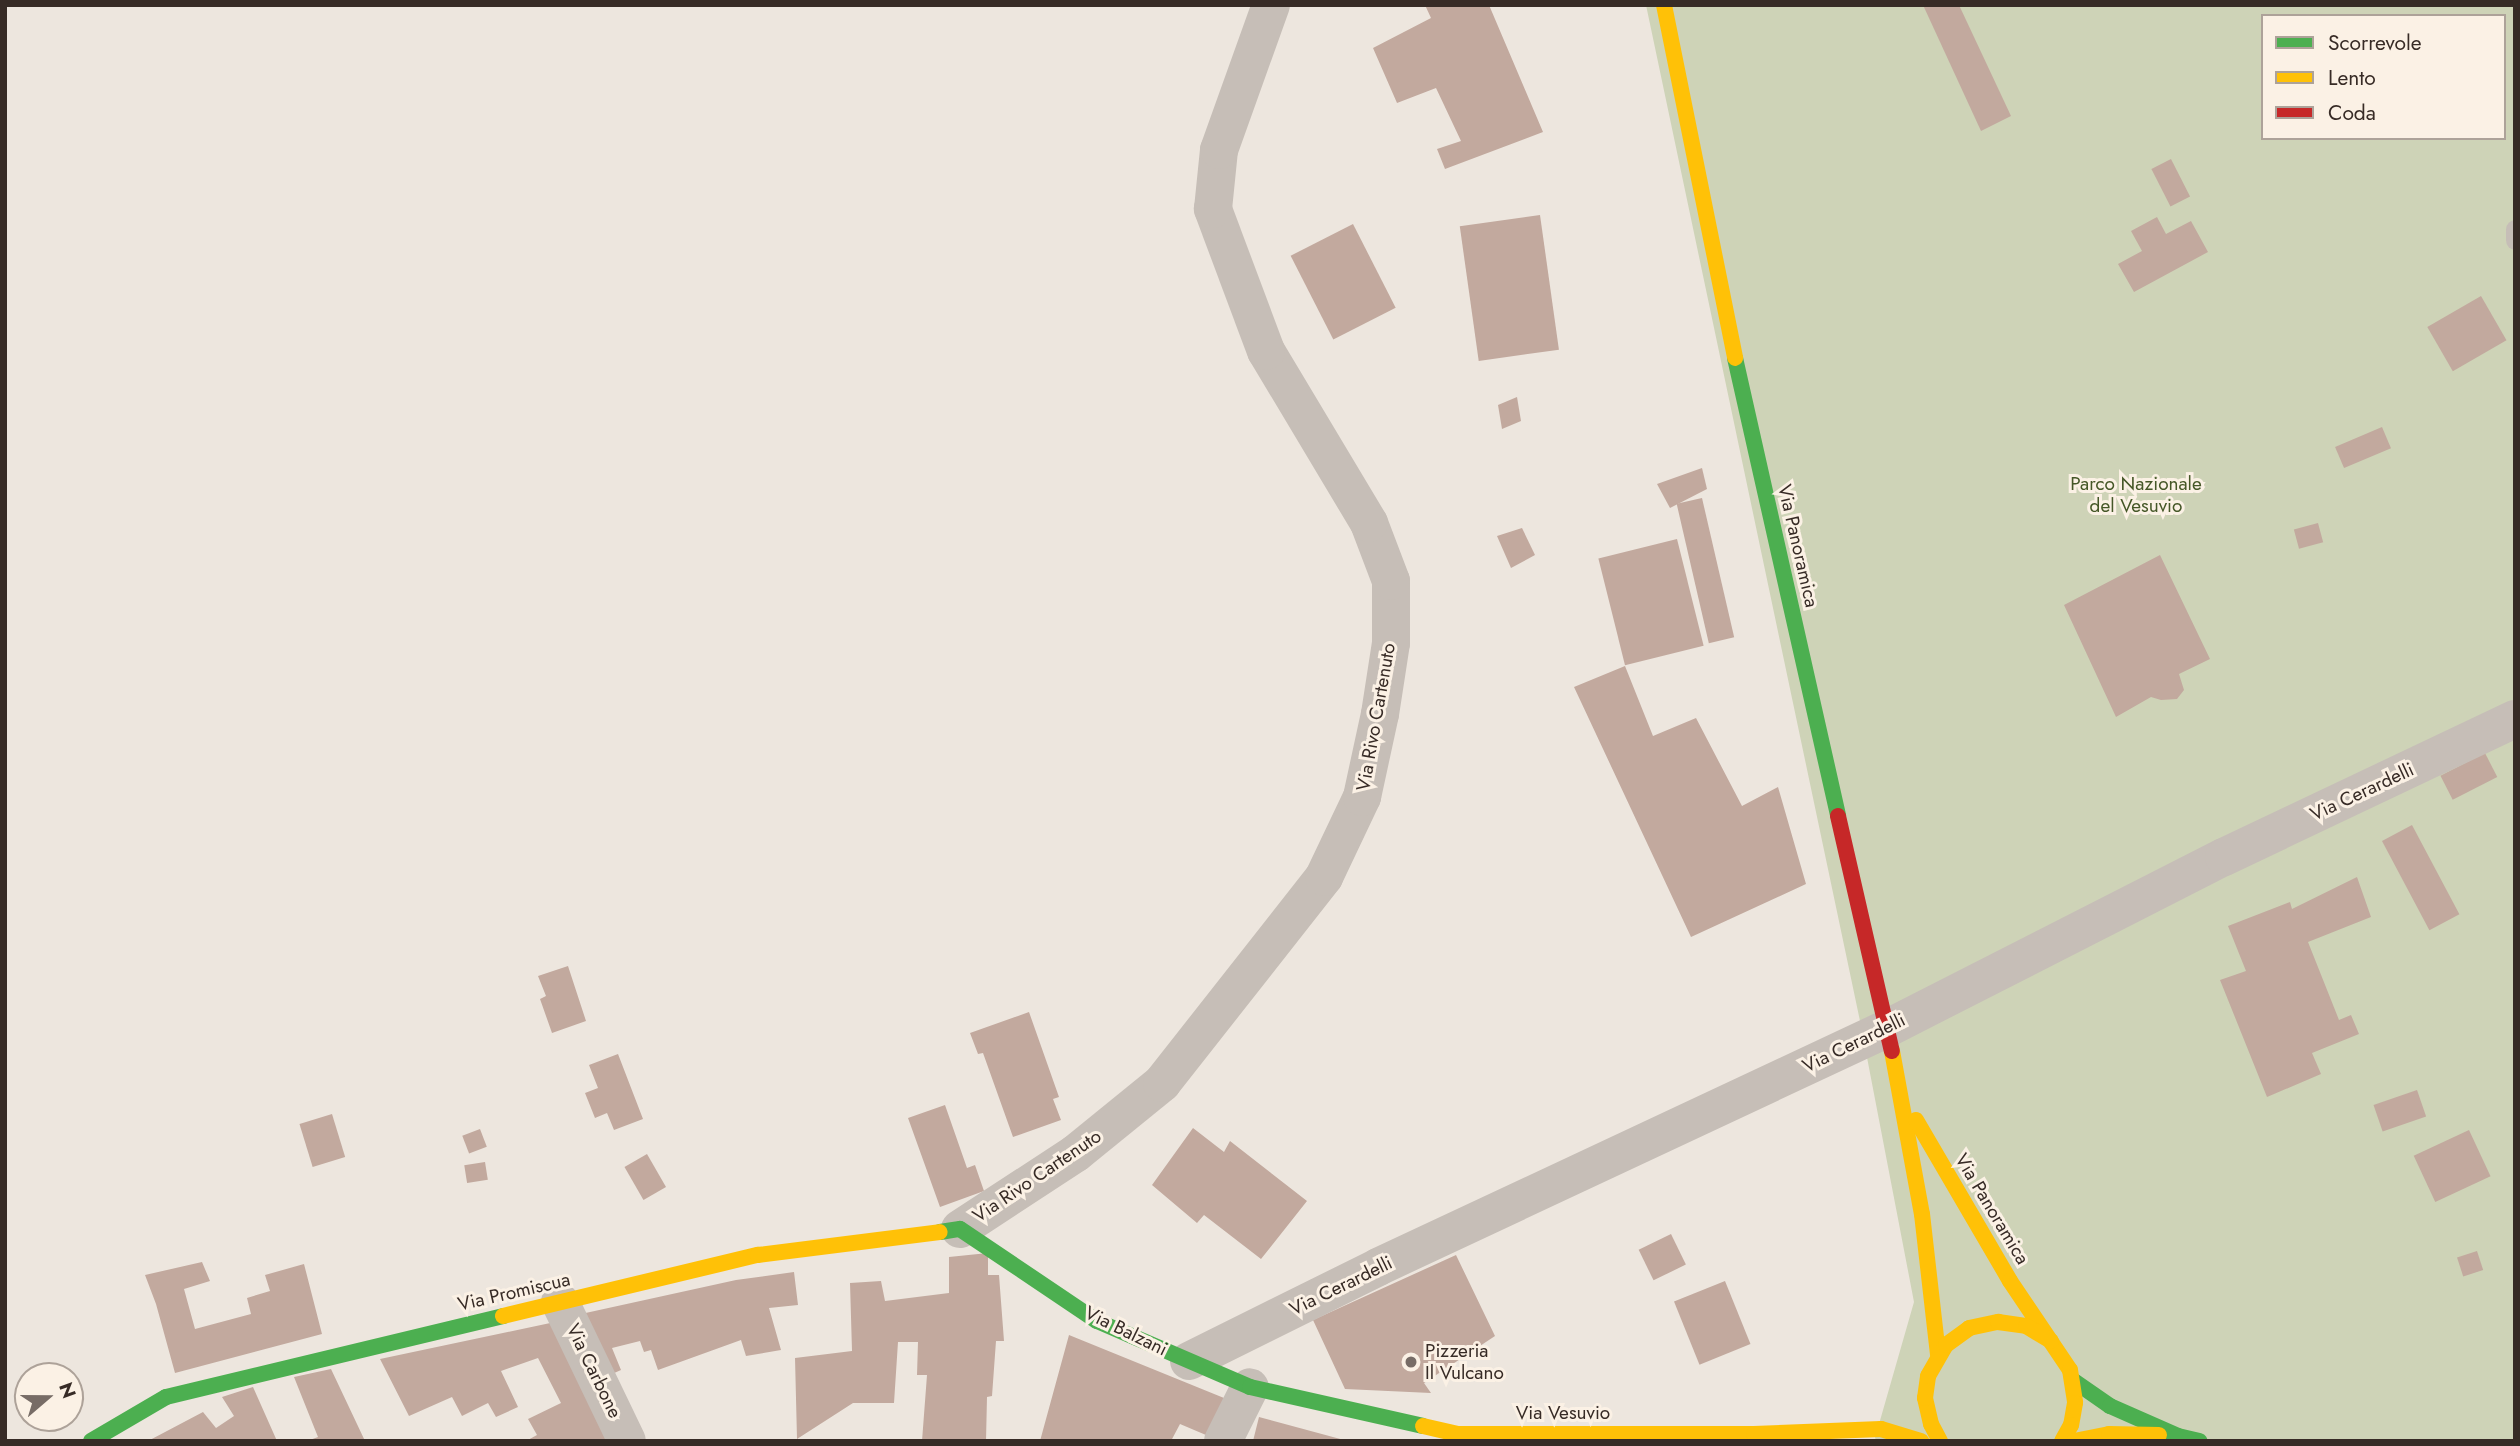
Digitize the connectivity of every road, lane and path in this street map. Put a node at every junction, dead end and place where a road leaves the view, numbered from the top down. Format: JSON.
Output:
{"nodes":[{"id":1,"x":1664,"y":5,"type":"edge"},
{"id":2,"x":1271,"y":6,"type":"edge"},
{"id":3,"x":2515,"y":229,"type":"edge"},
{"id":4,"x":2515,"y":240,"type":"edge"},
{"id":5,"x":2515,"y":719,"type":"edge"},
{"id":6,"x":1886,"y":1028,"type":"junction"},
{"id":7,"x":1902,"y":1095,"type":"junction"},
{"id":8,"x":960,"y":1229,"type":"junction"},
{"id":9,"x":560,"y":1302,"type":"junction"},
{"id":10,"x":2051,"y":1341,"type":"junction"},
{"id":11,"x":1938,"y":1355,"type":"junction"},
{"id":12,"x":1189,"y":1361,"type":"junction"},
{"id":13,"x":2074,"y":1381,"type":"junction"},
{"id":14,"x":1250,"y":1387,"type":"junction"},
{"id":15,"x":1914,"y":1406,"type":"junction"},
{"id":16,"x":1881,"y":1429,"type":"junction"},
{"id":17,"x":109,"y":1436,"type":"edge"},
{"id":18,"x":2179,"y":1436,"type":"junction"},
{"id":19,"x":628,"y":1441,"type":"edge"},
{"id":20,"x":1223,"y":1441,"type":"edge"},
{"id":21,"x":1921,"y":1441,"type":"edge"},
{"id":22,"x":1940,"y":1441,"type":"edge"},
{"id":23,"x":2062,"y":1441,"type":"edge"},
{"id":24,"x":2074,"y":1441,"type":"edge"},
{"id":25,"x":2199,"y":1441,"type":"edge"}],
"edges":[{"from":1,"to":6,"type":"street","name":"Via Panoramica"},
{"from":2,"to":8,"type":"street","name":"Via Rivo Cartenuto"},
{"from":3,"to":4,"type":"lane"},
{"from":5,"to":6,"type":"street","name":"Via Cerardelli"},
{"from":6,"to":7,"type":"street","name":"Via Panoramica"},
{"from":6,"to":12,"type":"street","name":"Via Cerardelli"},
{"from":7,"to":10,"type":"street","name":"Via Panoramica"},
{"from":7,"to":11,"type":"street","name":"Via Panoramica"},
{"from":8,"to":9,"type":"street","name":"Via Promiscua"},
{"from":8,"to":12,"type":"street","name":"Via Balzani"},
{"from":9,"to":17,"type":"street","name":"Via Promiscua"},
{"from":9,"to":19,"type":"street","name":"Via Carbone"},
{"from":10,"to":11,"type":"street","name":"Via Panoramica"},
{"from":10,"to":13,"type":"street","name":"Via Panoramica"},
{"from":11,"to":15,"type":"street","name":"Via Panoramica"},
{"from":12,"to":14,"type":"street","name":"Via Balzani"},
{"from":13,"to":18,"type":"street"},
{"from":13,"to":23,"type":"street","name":"Via Panoramica"},
{"from":14,"to":16,"type":"street","name":"Via Vesuvio"},
{"from":14,"to":20,"type":"street"},
{"from":15,"to":16,"type":"street"},
{"from":15,"to":22,"type":"street"},
{"from":16,"to":21,"type":"street","name":"Via Vesuvio"},
{"from":18,"to":24,"type":"street"},
{"from":18,"to":25,"type":"street"}]}
